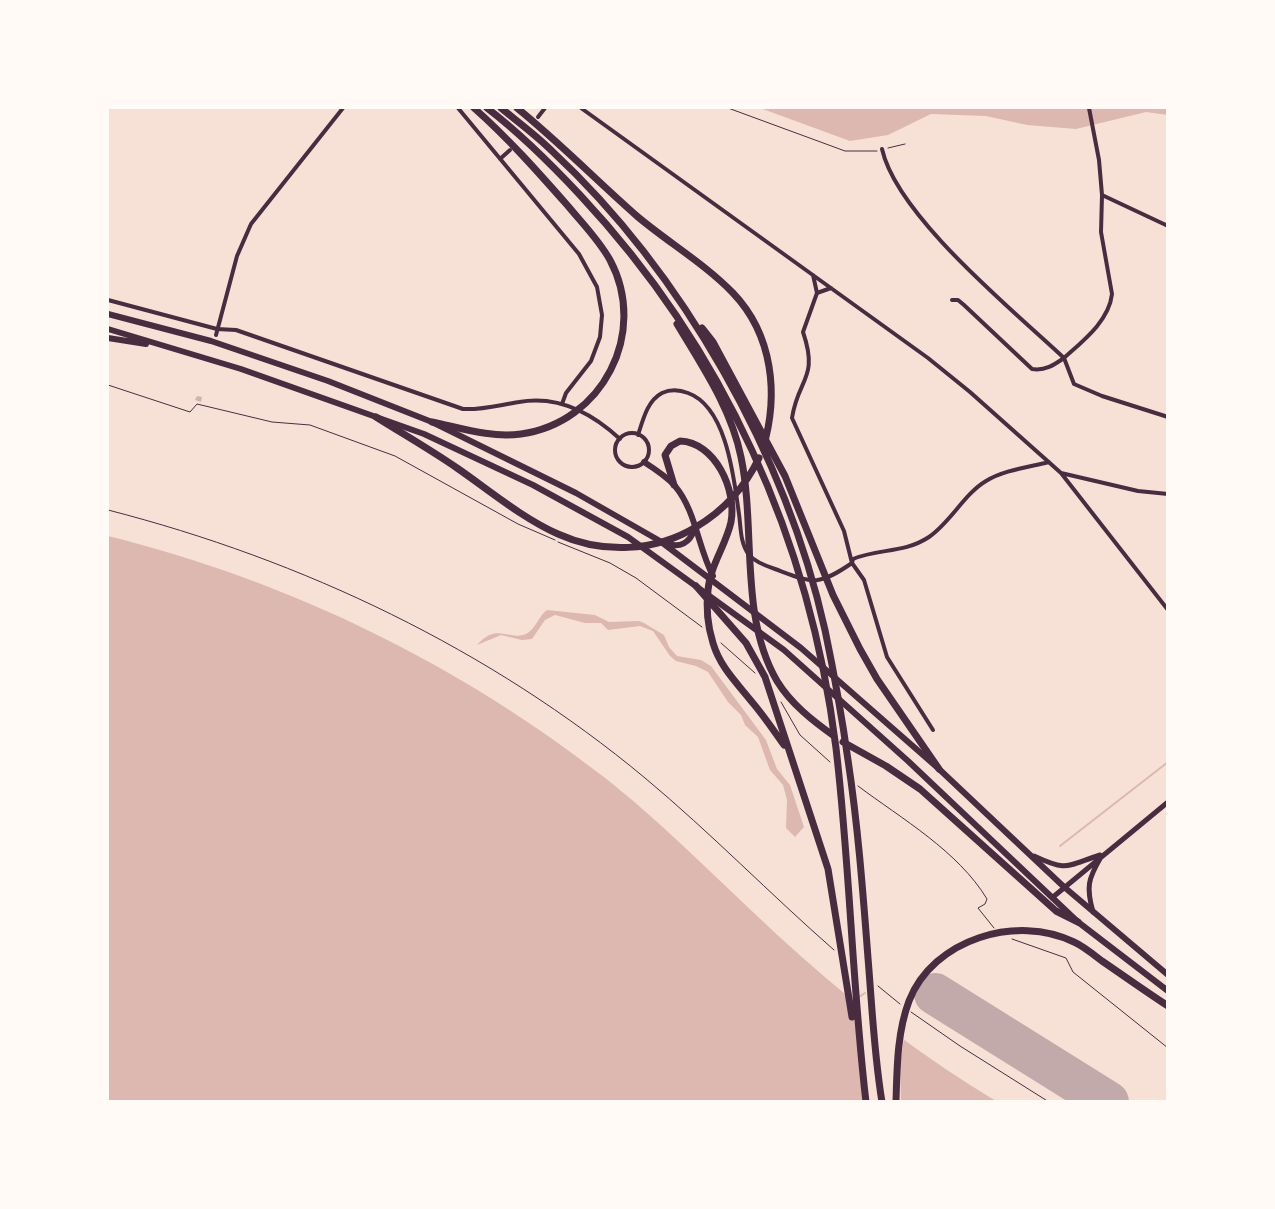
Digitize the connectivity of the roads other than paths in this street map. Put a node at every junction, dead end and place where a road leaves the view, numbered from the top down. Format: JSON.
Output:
{"nodes":[{"id":1,"x":343,"y":108,"type":"edge"},
{"id":2,"x":458,"y":108,"type":"edge"},
{"id":3,"x":474,"y":108,"type":"edge"},
{"id":4,"x":487,"y":108,"type":"edge"},
{"id":5,"x":501,"y":108,"type":"edge"},
{"id":6,"x":517,"y":108,"type":"edge"},
{"id":7,"x":545,"y":108,"type":"edge"},
{"id":8,"x":581,"y":108,"type":"edge"},
{"id":9,"x":1089,"y":108,"type":"edge"},
{"id":10,"x":538,"y":117,"type":"dead end"},
{"id":11,"x":882,"y":149,"type":"road end"},
{"id":12,"x":510,"y":150,"type":"dead end"},
{"id":13,"x":500,"y":159,"type":"junction"},
{"id":14,"x":1102,"y":195,"type":"junction"},
{"id":15,"x":1168,"y":226,"type":"edge"},
{"id":16,"x":813,"y":276,"type":"junction"},
{"id":17,"x":655,"y":287,"type":"junction"},
{"id":18,"x":830,"y":288,"type":"junction"},
{"id":19,"x":671,"y":289,"type":"junction"},
{"id":20,"x":818,"y":294,"type":"junction"},
{"id":21,"x":108,"y":300,"type":"edge"},
{"id":22,"x":952,"y":300,"type":"dead end"},
{"id":23,"x":108,"y":314,"type":"edge"},
{"id":24,"x":108,"y":329,"type":"edge"},
{"id":25,"x":217,"y":329,"type":"junction"},
{"id":26,"x":216,"y":335,"type":"dead end"},
{"id":27,"x":108,"y":338,"type":"edge"},
{"id":28,"x":172,"y":348,"type":"junction"},
{"id":29,"x":1064,"y":358,"type":"junction"},
{"id":30,"x":562,"y":404,"type":"junction"},
{"id":31,"x":376,"y":417,"type":"junction"},
{"id":32,"x":1168,"y":417,"type":"edge"},
{"id":33,"x":432,"y":422,"type":"junction"},
{"id":34,"x":638,"y":435,"type":"junction"},
{"id":35,"x":620,"y":438,"type":"junction"},
{"id":36,"x":644,"y":462,"type":"junction"},
{"id":37,"x":1049,"y":462,"type":"junction"},
{"id":38,"x":1061,"y":473,"type":"junction"},
{"id":39,"x":674,"y":485,"type":"junction"},
{"id":40,"x":1168,"y":494,"type":"edge"},
{"id":41,"x":695,"y":527,"type":"junction"},
{"id":42,"x":660,"y":541,"type":"junction"},
{"id":43,"x":852,"y":563,"type":"junction"},
{"id":44,"x":716,"y":582,"type":"junction"},
{"id":45,"x":696,"y":586,"type":"junction"},
{"id":46,"x":1168,"y":610,"type":"edge"},
{"id":47,"x":933,"y":730,"type":"dead end"},
{"id":48,"x":788,"y":750,"type":"junction"},
{"id":49,"x":939,"y":769,"type":"junction"},
{"id":50,"x":1168,"y":802,"type":"edge"},
{"id":51,"x":1103,"y":854,"type":"junction"},
{"id":52,"x":1034,"y":856,"type":"junction"},
{"id":53,"x":1063,"y":886,"type":"junction"},
{"id":54,"x":1053,"y":897,"type":"junction"},
{"id":55,"x":1094,"y":912,"type":"junction"},
{"id":56,"x":1078,"y":922,"type":"junction"},
{"id":57,"x":1168,"y":975,"type":"edge"},
{"id":58,"x":1168,"y":991,"type":"edge"},
{"id":59,"x":1168,"y":1006,"type":"edge"},
{"id":60,"x":865,"y":1102,"type":"edge"},
{"id":61,"x":882,"y":1102,"type":"edge"},
{"id":62,"x":896,"y":1102,"type":"edge"}],
"edges":[{"from":1,"to":25,"type":"street"},
{"from":2,"to":13,"type":"street"},
{"from":3,"to":33,"type":"highway"},
{"from":4,"to":17,"type":"highway"},
{"from":5,"to":19,"type":"highway"},
{"from":6,"to":31,"type":"highway"},
{"from":7,"to":10,"type":"street"},
{"from":8,"to":16,"type":"street"},
{"from":9,"to":14,"type":"street"},
{"from":11,"to":29,"type":"street"},
{"from":12,"to":13,"type":"street"},
{"from":13,"to":30,"type":"street"},
{"from":14,"to":15,"type":"street"},
{"from":14,"to":29,"type":"street"},
{"from":16,"to":18,"type":"street"},
{"from":16,"to":20,"type":"street"},
{"from":17,"to":56,"type":"highway"},
{"from":17,"to":60,"type":"highway"},
{"from":18,"to":20,"type":"street"},
{"from":18,"to":37,"type":"street"},
{"from":19,"to":49,"type":"highway"},
{"from":19,"to":61,"type":"highway"},
{"from":20,"to":43,"type":"street"},
{"from":21,"to":25,"type":"street"},
{"from":22,"to":29,"type":"street"},
{"from":23,"to":33,"type":"highway"},
{"from":24,"to":28,"type":"highway"},
{"from":25,"to":26,"type":"street"},
{"from":25,"to":30,"type":"street"},
{"from":27,"to":28,"type":"highway"},
{"from":28,"to":31,"type":"highway"},
{"from":29,"to":32,"type":"street"},
{"from":30,"to":35,"type":"street"},
{"from":31,"to":45,"type":"highway"},
{"from":33,"to":42,"type":"highway"},
{"from":34,"to":35,"type":"street"},
{"from":34,"to":36,"type":"street"},
{"from":34,"to":43,"type":"street"},
{"from":35,"to":36,"type":"street"},
{"from":36,"to":39,"type":"highway"},
{"from":37,"to":38,"type":"street"},
{"from":37,"to":43,"type":"street"},
{"from":38,"to":40,"type":"street"},
{"from":38,"to":46,"type":"street"},
{"from":39,"to":41,"type":"highway"},
{"from":39,"to":48,"type":"highway"},
{"from":41,"to":42,"type":"highway"},
{"from":41,"to":44,"type":"highway"},
{"from":42,"to":44,"type":"highway"},
{"from":43,"to":47,"type":"street"},
{"from":44,"to":49,"type":"highway"},
{"from":45,"to":48,"type":"highway"},
{"from":45,"to":54,"type":"highway"},
{"from":48,"to":60,"type":"highway"},
{"from":49,"to":52,"type":"highway"},
{"from":50,"to":51,"type":"street"},
{"from":51,"to":52,"type":"street"},
{"from":51,"to":53,"type":"street"},
{"from":51,"to":55,"type":"street"},
{"from":52,"to":53,"type":"highway"},
{"from":53,"to":54,"type":"street"},
{"from":53,"to":55,"type":"highway"},
{"from":54,"to":56,"type":"highway"},
{"from":55,"to":57,"type":"highway"},
{"from":56,"to":58,"type":"highway"},
{"from":59,"to":62,"type":"highway"}]}
